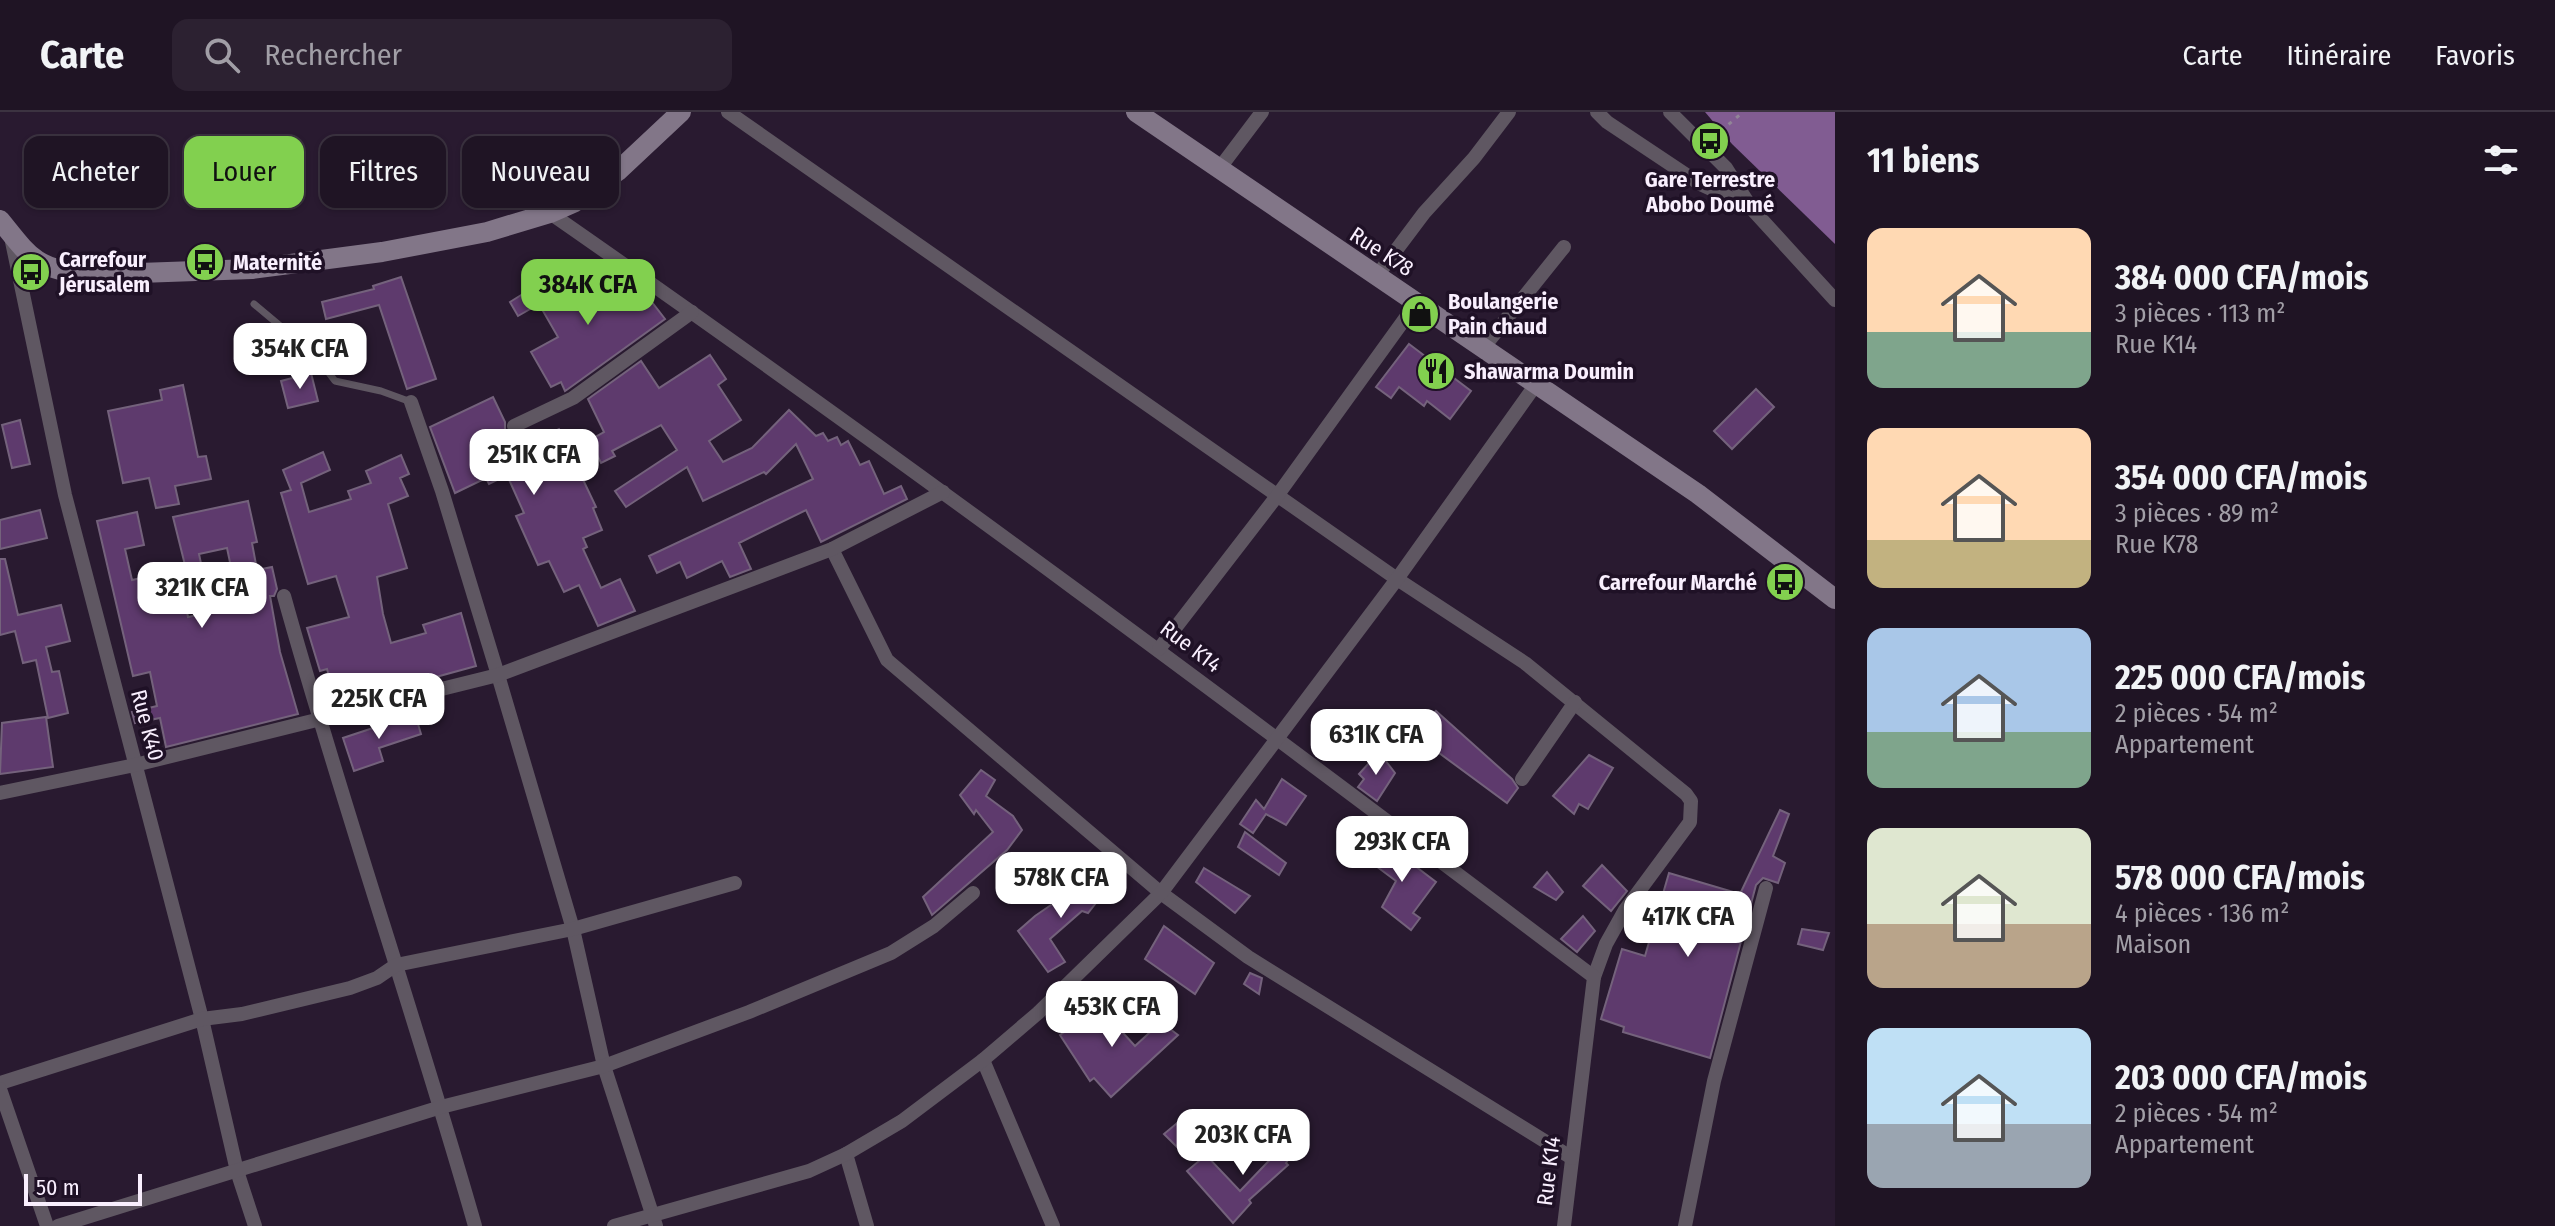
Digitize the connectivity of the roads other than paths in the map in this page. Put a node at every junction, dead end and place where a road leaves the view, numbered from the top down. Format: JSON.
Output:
{"nodes":[{"id":1,"x":681,"y":112,"type":"edge"},
{"id":2,"x":728,"y":112,"type":"edge"},
{"id":3,"x":1136,"y":112,"type":"edge"},
{"id":4,"x":1262,"y":112,"type":"edge"},
{"id":5,"x":1509,"y":112,"type":"edge"},
{"id":6,"x":1597,"y":112,"type":"edge"},
{"id":7,"x":1670,"y":112,"type":"edge"},
{"id":8,"x":1219,"y":169,"type":"junction"},
{"id":9,"x":1752,"y":209,"type":"junction"},
{"id":10,"x":550,"y":213,"type":"junction"},
{"id":11,"x":5,"y":226,"type":"edge"},
{"id":12,"x":1564,"y":247,"type":"dead end"},
{"id":13,"x":1376,"y":277,"type":"junction"},
{"id":14,"x":1835,"y":300,"type":"edge"},
{"id":15,"x":1417,"y":302,"type":"junction"},
{"id":16,"x":254,"y":304,"type":"dead end"},
{"id":17,"x":692,"y":312,"type":"junction"},
{"id":18,"x":1483,"y":348,"type":"junction"},
{"id":19,"x":1537,"y":383,"type":"junction"},
{"id":20,"x":411,"y":402,"type":"joint"},
{"id":21,"x":514,"y":426,"type":"dead end"},
{"id":22,"x":943,"y":492,"type":"junction"},
{"id":23,"x":1277,"y":496,"type":"junction"},
{"id":24,"x":832,"y":549,"type":"junction"},
{"id":25,"x":1397,"y":579,"type":"junction"},
{"id":26,"x":284,"y":596,"type":"dead end"},
{"id":27,"x":1835,"y":599,"type":"edge"},
{"id":28,"x":1159,"y":649,"type":"junction"},
{"id":29,"x":498,"y":675,"type":"junction"},
{"id":30,"x":1575,"y":702,"type":"junction"},
{"id":31,"x":318,"y":720,"type":"junction"},
{"id":32,"x":1276,"y":739,"type":"junction"},
{"id":33,"x":135,"y":765,"type":"junction"},
{"id":34,"x":1522,"y":779,"type":"dead end"},
{"id":35,"x":0,"y":793,"type":"edge"},
{"id":36,"x":735,"y":883,"type":"dead end"},
{"id":37,"x":1766,"y":888,"type":"dead end"},
{"id":38,"x":973,"y":893,"type":"dead end"},
{"id":39,"x":1161,"y":893,"type":"junction"},
{"id":40,"x":573,"y":929,"type":"junction"},
{"id":41,"x":396,"y":965,"type":"junction"},
{"id":42,"x":1594,"y":977,"type":"junction"},
{"id":43,"x":202,"y":1019,"type":"junction"},
{"id":44,"x":983,"y":1060,"type":"junction"},
{"id":45,"x":604,"y":1066,"type":"junction"},
{"id":46,"x":0,"y":1086,"type":"edge"},
{"id":47,"x":441,"y":1107,"type":"junction"},
{"id":48,"x":846,"y":1154,"type":"junction"},
{"id":49,"x":1572,"y":1158,"type":"junction"},
{"id":50,"x":237,"y":1171,"type":"junction"},
{"id":51,"x":654,"y":1221,"type":"edge"},
{"id":52,"x":47,"y":1226,"type":"edge"},
{"id":53,"x":58,"y":1226,"type":"edge"},
{"id":54,"x":255,"y":1226,"type":"edge"},
{"id":55,"x":475,"y":1226,"type":"edge"},
{"id":56,"x":614,"y":1226,"type":"edge"},
{"id":57,"x":867,"y":1226,"type":"edge"},
{"id":58,"x":1053,"y":1226,"type":"edge"},
{"id":59,"x":1564,"y":1226,"type":"edge"},
{"id":60,"x":1685,"y":1226,"type":"edge"}],
"edges":[{"from":1,"to":10,"type":"street"},
{"from":2,"to":23,"type":"street"},
{"from":3,"to":8,"type":"street","name":"Rue K78"},
{"from":4,"to":8,"type":"street"},
{"from":5,"to":13,"type":"street"},
{"from":6,"to":9,"type":"street"},
{"from":7,"to":9,"type":"street"},
{"from":8,"to":13,"type":"street","name":"Rue K78"},
{"from":9,"to":14,"type":"street"},
{"from":10,"to":11,"type":"street"},
{"from":10,"to":17,"type":"street","name":"Rue K14"},
{"from":11,"to":33,"type":"street","name":"Rue K40"},
{"from":12,"to":18,"type":"street"},
{"from":13,"to":15,"type":"street","name":"Rue K78"},
{"from":15,"to":18,"type":"street","name":"Rue K78"},
{"from":15,"to":23,"type":"street"},
{"from":16,"to":20,"type":"lane"},
{"from":17,"to":21,"type":"street"},
{"from":17,"to":22,"type":"street","name":"Rue K14"},
{"from":18,"to":19,"type":"street","name":"Rue K78"},
{"from":19,"to":25,"type":"street"},
{"from":19,"to":27,"type":"street","name":"Rue K78"},
{"from":20,"to":29,"type":"street"},
{"from":22,"to":24,"type":"street"},
{"from":22,"to":28,"type":"street","name":"Rue K14"},
{"from":23,"to":25,"type":"street"},
{"from":23,"to":28,"type":"street"},
{"from":24,"to":29,"type":"street"},
{"from":24,"to":39,"type":"street"},
{"from":25,"to":30,"type":"street"},
{"from":25,"to":32,"type":"street"},
{"from":26,"to":31,"type":"street"},
{"from":28,"to":32,"type":"street","name":"Rue K14"},
{"from":29,"to":31,"type":"street"},
{"from":29,"to":40,"type":"street"},
{"from":30,"to":34,"type":"street"},
{"from":30,"to":42,"type":"street"},
{"from":31,"to":33,"type":"street"},
{"from":31,"to":41,"type":"street"},
{"from":32,"to":39,"type":"street"},
{"from":32,"to":42,"type":"street","name":"Rue K14"},
{"from":33,"to":35,"type":"street"},
{"from":33,"to":43,"type":"street","name":"Rue K40"},
{"from":36,"to":40,"type":"street"},
{"from":37,"to":60,"type":"street"},
{"from":38,"to":45,"type":"street"},
{"from":39,"to":44,"type":"street"},
{"from":39,"to":49,"type":"street"},
{"from":40,"to":41,"type":"street"},
{"from":40,"to":45,"type":"street"},
{"from":41,"to":43,"type":"street"},
{"from":41,"to":47,"type":"street"},
{"from":42,"to":49,"type":"street","name":"Rue K14"},
{"from":43,"to":46,"type":"street"},
{"from":43,"to":50,"type":"street","name":"Rue K40"},
{"from":44,"to":48,"type":"street"},
{"from":44,"to":58,"type":"street"},
{"from":45,"to":47,"type":"street"},
{"from":45,"to":51,"type":"street"},
{"from":46,"to":52,"type":"street"},
{"from":47,"to":50,"type":"street"},
{"from":47,"to":55,"type":"street"},
{"from":48,"to":51,"type":"street"},
{"from":48,"to":57,"type":"street"},
{"from":49,"to":59,"type":"street","name":"Rue K14"},
{"from":50,"to":53,"type":"street"},
{"from":50,"to":54,"type":"street","name":"Rue K40"},
{"from":51,"to":56,"type":"street"}]}
